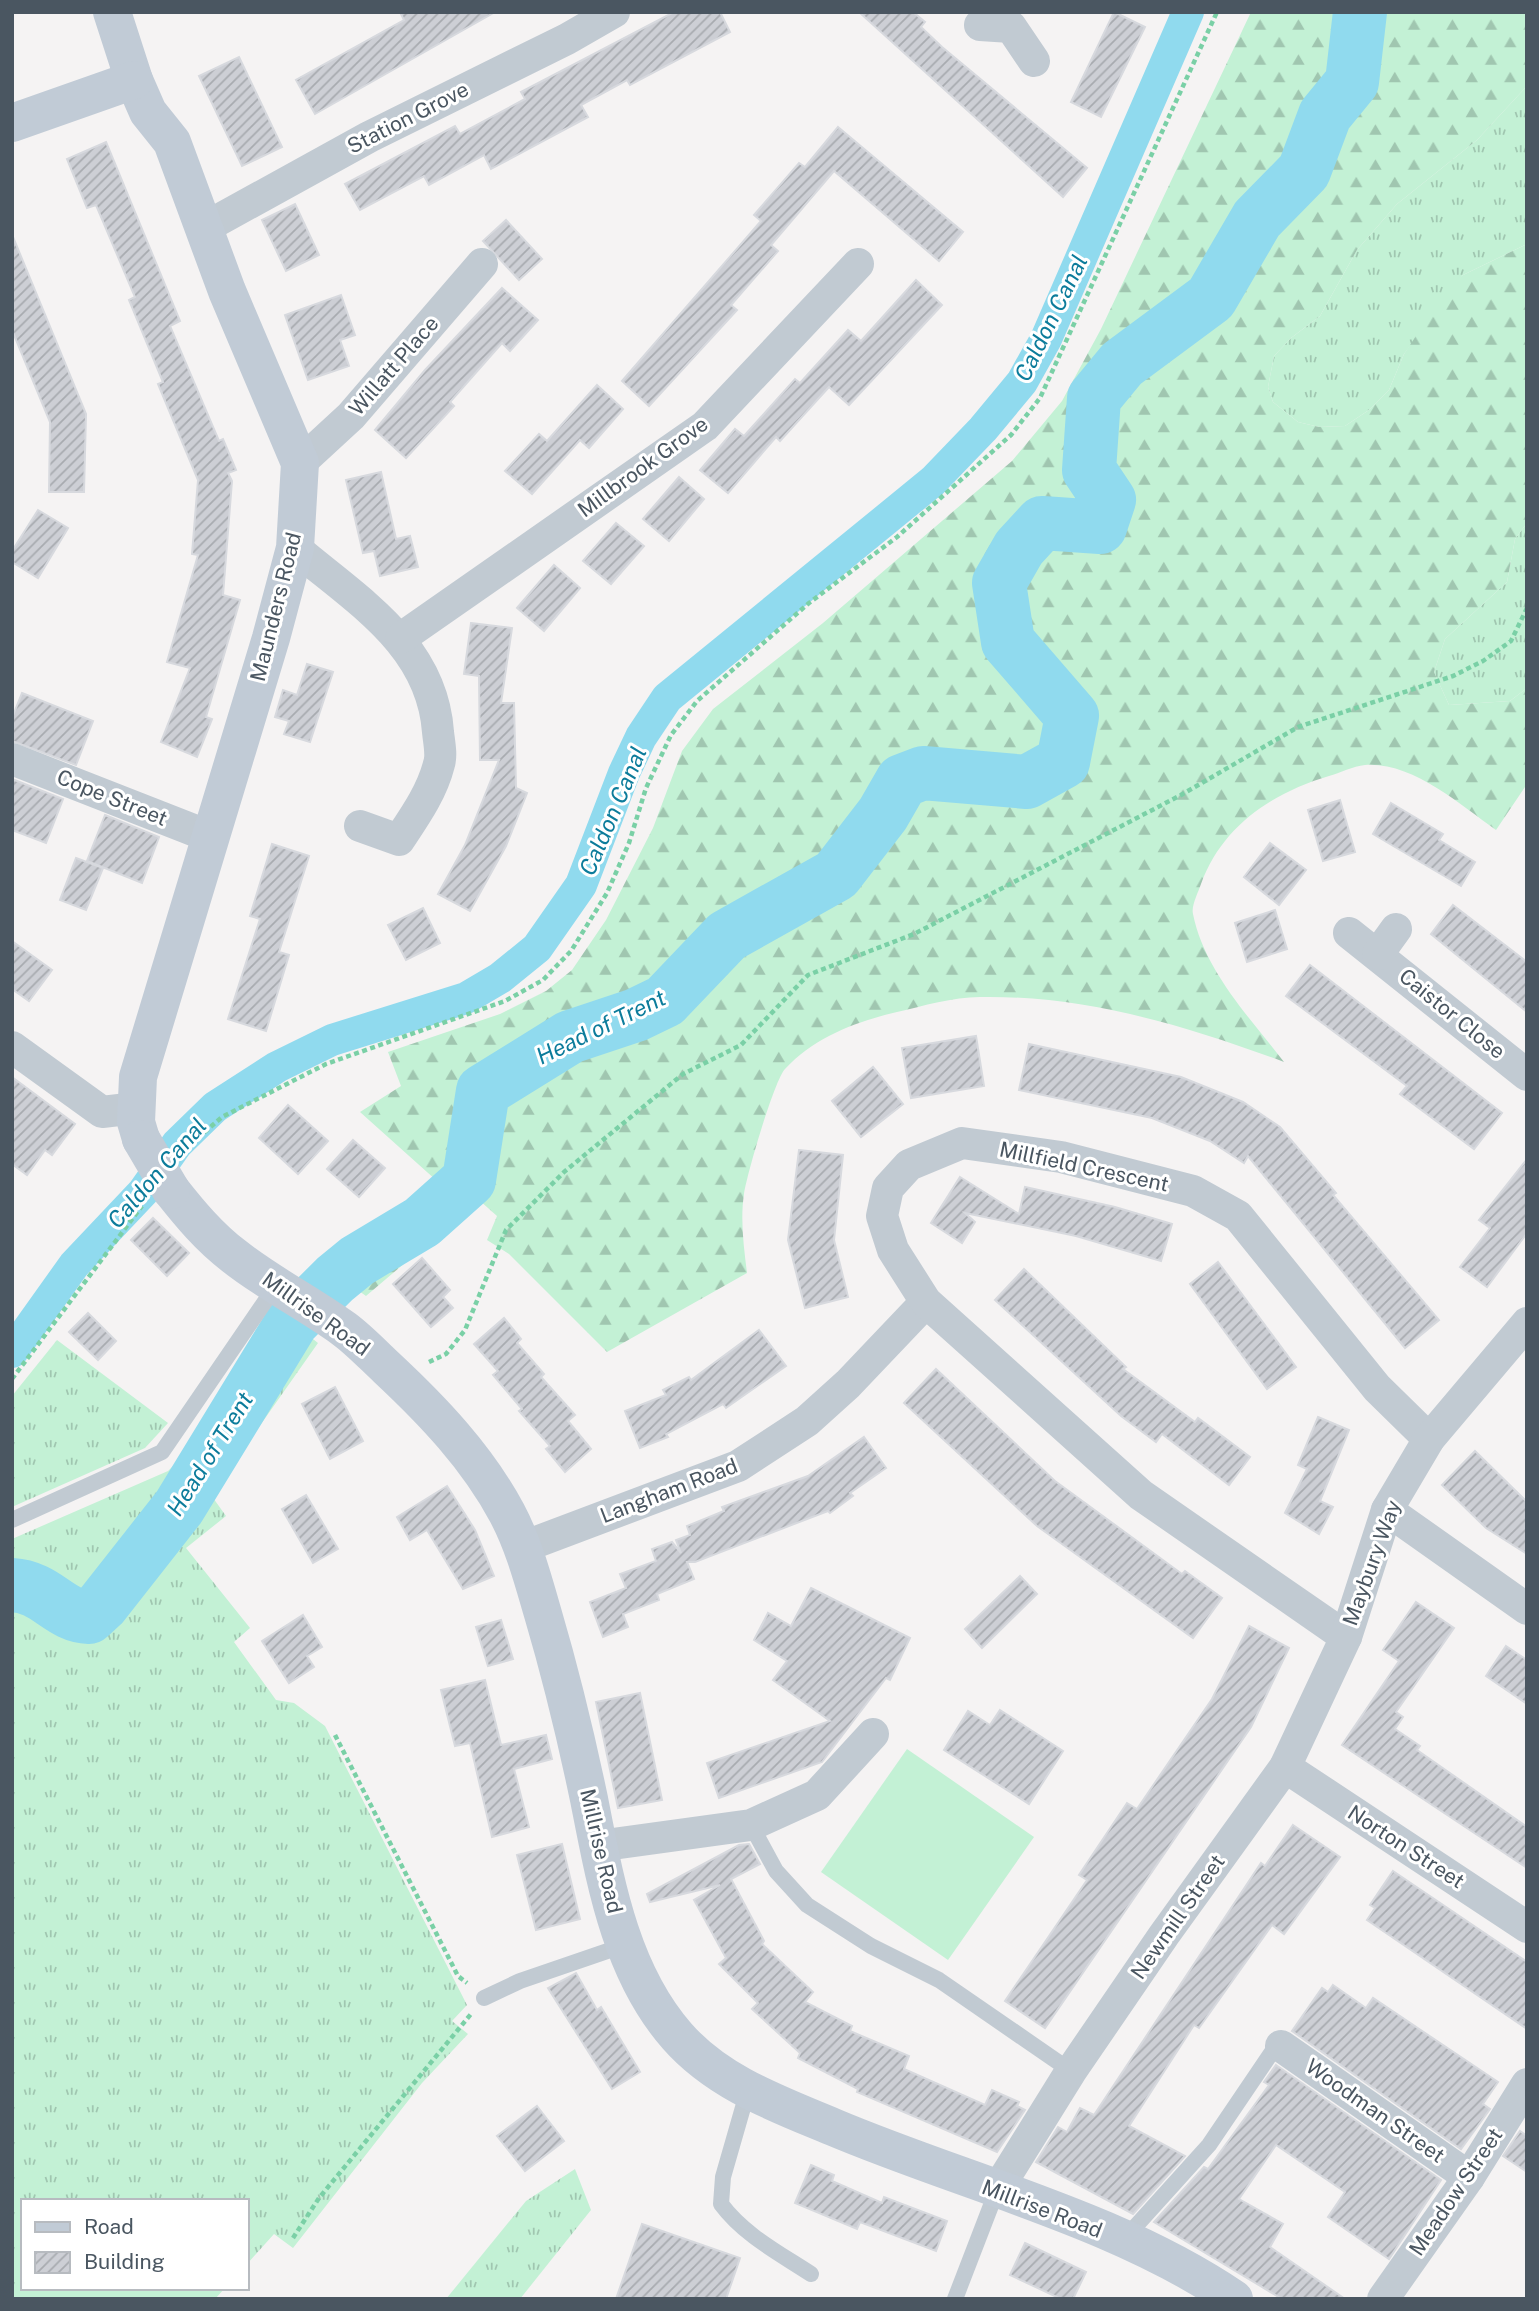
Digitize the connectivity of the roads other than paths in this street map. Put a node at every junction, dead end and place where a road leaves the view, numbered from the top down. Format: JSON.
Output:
{"nodes":[{"id":1,"x":112,"y":12,"type":"edge"},
{"id":2,"x":614,"y":12,"type":"edge"},
{"id":3,"x":1018,"y":20,"type":"edge"},
{"id":4,"x":980,"y":25,"type":"dead end"},
{"id":5,"x":1034,"y":61,"type":"dead end"},
{"id":6,"x":134,"y":80,"type":"junction"},
{"id":7,"x":12,"y":123,"type":"edge"},
{"id":8,"x":204,"y":228,"type":"junction"},
{"id":9,"x":482,"y":264,"type":"dead end"},
{"id":10,"x":858,"y":264,"type":"dead end"},
{"id":11,"x":300,"y":463,"type":"junction"},
{"id":12,"x":295,"y":548,"type":"junction"},
{"id":13,"x":401,"y":638,"type":"junction"},
{"id":14,"x":12,"y":759,"type":"edge"},
{"id":15,"x":360,"y":826,"type":"dead end"},
{"id":16,"x":211,"y":837,"type":"junction"},
{"id":17,"x":1349,"y":933,"type":"dead end"},
{"id":18,"x":12,"y":1047,"type":"edge"},
{"id":19,"x":1527,"y":1075,"type":"edge"},
{"id":20,"x":138,"y":1124,"type":"junction"},
{"id":21,"x":282,"y":1288,"type":"junction"},
{"id":22,"x":926,"y":1302,"type":"junction"},
{"id":23,"x":1527,"y":1323,"type":"edge"},
{"id":24,"x":1429,"y":1439,"type":"junction"},
{"id":25,"x":1387,"y":1510,"type":"junction"},
{"id":26,"x":12,"y":1520,"type":"edge"},
{"id":27,"x":523,"y":1547,"type":"junction"},
{"id":28,"x":1527,"y":1609,"type":"edge"},
{"id":29,"x":1346,"y":1637,"type":"junction"},
{"id":30,"x":873,"y":1734,"type":"dead end"},
{"id":31,"x":1285,"y":1767,"type":"junction"},
{"id":32,"x":751,"y":1825,"type":"junction"},
{"id":33,"x":598,"y":1846,"type":"junction"},
{"id":34,"x":1527,"y":1927,"type":"edge"},
{"id":35,"x":625,"y":1945,"type":"junction"},
{"id":36,"x":484,"y":1998,"type":"road end"},
{"id":37,"x":1281,"y":2046,"type":"joint"},
{"id":38,"x":1071,"y":2071,"type":"junction"},
{"id":39,"x":1527,"y":2084,"type":"edge"},
{"id":40,"x":748,"y":2090,"type":"junction"},
{"id":41,"x":1469,"y":2177,"type":"junction"},
{"id":42,"x":997,"y":2190,"type":"junction"},
{"id":43,"x":1122,"y":2240,"type":"junction"},
{"id":44,"x":811,"y":2274,"type":"dead end"},
{"id":45,"x":1197,"y":2287,"type":"edge"},
{"id":46,"x":955,"y":2299,"type":"edge"},
{"id":47,"x":1234,"y":2299,"type":"edge"},
{"id":48,"x":1383,"y":2299,"type":"edge"}],
"edges":[{"from":1,"to":6,"type":"street","name":"Maunders Road"},
{"from":2,"to":8,"type":"street","name":"Station Grove"},
{"from":3,"to":4,"type":"street"},
{"from":3,"to":5,"type":"street"},
{"from":6,"to":7,"type":"street"},
{"from":6,"to":8,"type":"street","name":"Maunders Road"},
{"from":8,"to":11,"type":"street","name":"Maunders Road"},
{"from":9,"to":11,"type":"street","name":"Willatt Place"},
{"from":10,"to":13,"type":"street","name":"Millbrook Grove"},
{"from":11,"to":12,"type":"street","name":"Maunders Road"},
{"from":12,"to":13,"type":"street"},
{"from":12,"to":16,"type":"street","name":"Maunders Road"},
{"from":13,"to":15,"type":"street"},
{"from":14,"to":16,"type":"street","name":"Cope Street"},
{"from":16,"to":20,"type":"street","name":"Maunders Road"},
{"from":17,"to":19,"type":"street","name":"Caistor Close"},
{"from":18,"to":20,"type":"street"},
{"from":20,"to":21,"type":"street","name":"Millrise Road","bridge":true},
{"from":21,"to":26,"type":"lane"},
{"from":21,"to":27,"type":"street","name":"Millrise Road"},
{"from":22,"to":24,"type":"street","name":"Millfield Crescent"},
{"from":22,"to":27,"type":"street","name":"Langham Road"},
{"from":22,"to":29,"type":"street","name":"Millfield Crescent"},
{"from":23,"to":24,"type":"street","name":"Maybury Way"},
{"from":24,"to":25,"type":"street","name":"Maybury Way"},
{"from":25,"to":28,"type":"street"},
{"from":25,"to":29,"type":"street","name":"Maybury Way"},
{"from":27,"to":33,"type":"street","name":"Millrise Road"},
{"from":29,"to":31,"type":"street","name":"Newmill Street"},
{"from":30,"to":32,"type":"street"},
{"from":31,"to":34,"type":"street","name":"Norton Street"},
{"from":31,"to":38,"type":"street","name":"Newmill Street"},
{"from":32,"to":33,"type":"street"},
{"from":32,"to":38,"type":"lane"},
{"from":33,"to":35,"type":"street","name":"Millrise Road"},
{"from":35,"to":36,"type":"lane"},
{"from":35,"to":40,"type":"street","name":"Millrise Road"},
{"from":37,"to":41,"type":"street","name":"Woodman Street"},
{"from":37,"to":43,"type":"lane"},
{"from":38,"to":42,"type":"street","name":"Newmill Street"},
{"from":39,"to":41,"type":"street","name":"Meadow Street"},
{"from":40,"to":42,"type":"street","name":"Millrise Road"},
{"from":40,"to":44,"type":"lane"},
{"from":41,"to":48,"type":"street","name":"Meadow Street"},
{"from":42,"to":43,"type":"street","name":"Millrise Road"},
{"from":42,"to":46,"type":"lane"},
{"from":43,"to":45,"type":"street","name":"Millrise Road"},
{"from":45,"to":47,"type":"street","name":"Millrise Road"}]}
